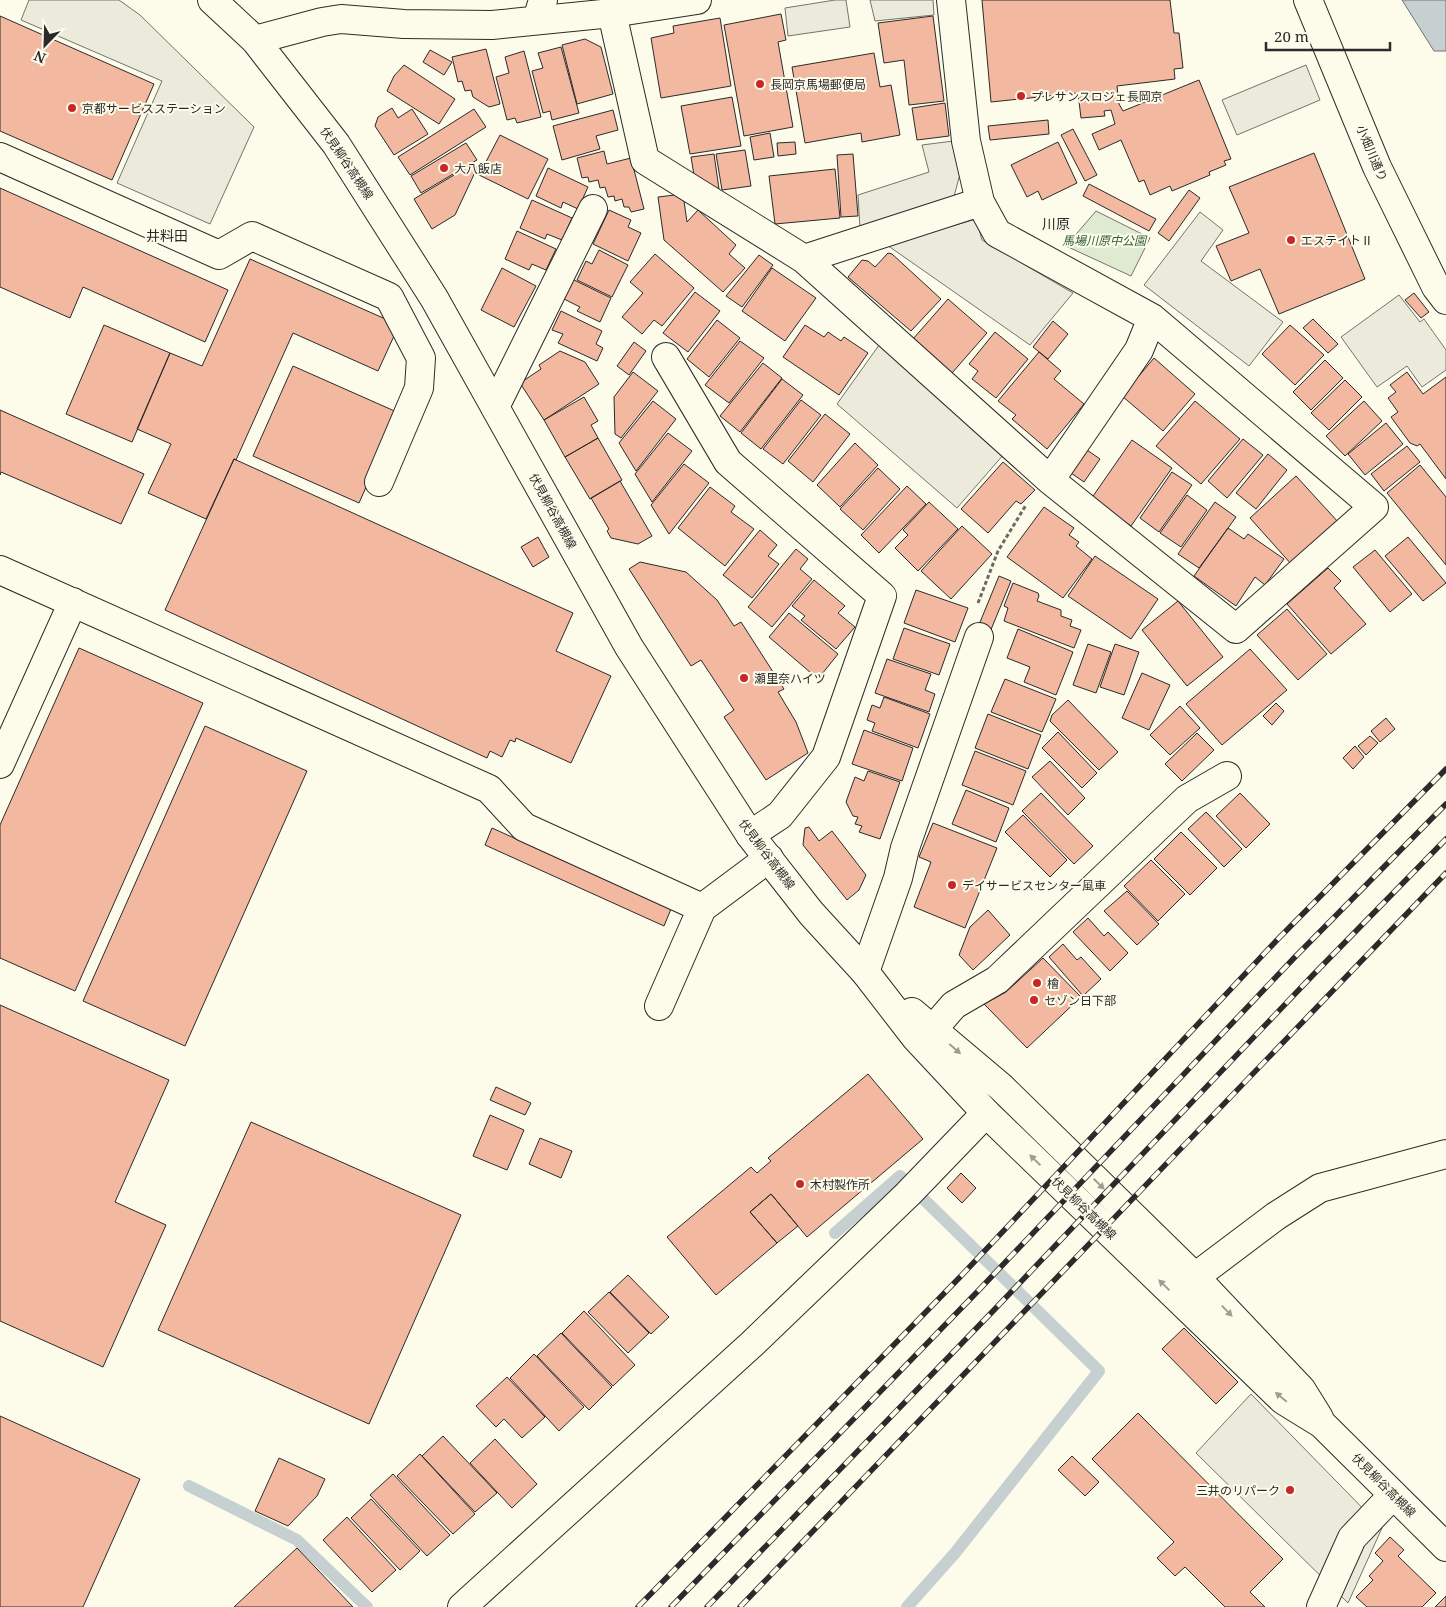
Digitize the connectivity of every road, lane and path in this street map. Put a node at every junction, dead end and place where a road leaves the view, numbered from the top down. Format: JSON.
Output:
{"nodes":[{"id":1,"x":212,"y":0,"type":"edge"},
{"id":2,"x":697,"y":0,"type":"edge"},
{"id":3,"x":952,"y":0,"type":"edge"},
{"id":4,"x":1308,"y":0,"type":"edge"},
{"id":5,"x":540,"y":10,"type":"edge"},
{"id":6,"x":612,"y":13,"type":"junction"},
{"id":7,"x":255,"y":40,"type":"junction"},
{"id":8,"x":0,"y":157,"type":"edge"},
{"id":9,"x":980,"y":202,"type":"junction"},
{"id":10,"x":593,"y":209,"type":"dead end"},
{"id":11,"x":804,"y":259,"type":"junction"},
{"id":12,"x":1446,"y":300,"type":"edge"},
{"id":13,"x":1152,"y":318,"type":"junction"},
{"id":14,"x":666,"y":357,"type":"dead end"},
{"id":15,"x":495,"y":407,"type":"junction"},
{"id":16,"x":1050,"y":480,"type":"junction"},
{"id":17,"x":379,"y":482,"type":"dead end"},
{"id":18,"x":0,"y":570,"type":"edge"},
{"id":19,"x":73,"y":602,"type":"junction"},
{"id":20,"x":980,"y":637,"type":"joint"},
{"id":21,"x":0,"y":764,"type":"edge"},
{"id":22,"x":1227,"y":776,"type":"dead end"},
{"id":23,"x":750,"y":835,"type":"junction"},
{"id":24,"x":769,"y":858,"type":"junction"},
{"id":25,"x":702,"y":908,"type":"junction"},
{"id":26,"x":864,"y":972,"type":"junction"},
{"id":27,"x":659,"y":1006,"type":"dead end"},
{"id":28,"x":933,"y":1029,"type":"junction"},
{"id":29,"x":986,"y":1113,"type":"junction"},
{"id":30,"x":1446,"y":1154,"type":"edge"},
{"id":31,"x":1195,"y":1277,"type":"junction"},
{"id":32,"x":1322,"y":1424,"type":"junction"},
{"id":33,"x":1393,"y":1495,"type":"junction"},
{"id":34,"x":1446,"y":1547,"type":"edge"},
{"id":35,"x":462,"y":1607,"type":"edge"},
{"id":36,"x":1322,"y":1607,"type":"edge"}],
"edges":[{"from":1,"to":7,"type":"street","name":"伏見柳谷高槻線"},
{"from":2,"to":6,"type":"street"},
{"from":3,"to":9,"type":"street"},
{"from":4,"to":12,"type":"street","name":"小畑川通り"},
{"from":5,"to":6,"type":"street"},
{"from":5,"to":7,"type":"street"},
{"from":6,"to":11,"type":"street"},
{"from":7,"to":15,"type":"street","name":"伏見柳谷高槻線"},
{"from":8,"to":17,"type":"street"},
{"from":9,"to":11,"type":"street"},
{"from":9,"to":13,"type":"street"},
{"from":10,"to":15,"type":"street"},
{"from":11,"to":16,"type":"street"},
{"from":13,"to":16,"type":"street"},
{"from":13,"to":16,"type":"street"},
{"from":14,"to":23,"type":"street"},
{"from":15,"to":23,"type":"street","name":"伏見柳谷高槻線"},
{"from":16,"to":20,"type":"path"},
{"from":18,"to":19,"type":"street"},
{"from":19,"to":21,"type":"street"},
{"from":19,"to":25,"type":"street"},
{"from":20,"to":26,"type":"street"},
{"from":22,"to":28,"type":"street"},
{"from":23,"to":24,"type":"street","name":"伏見柳谷高槻線"},
{"from":24,"to":25,"type":"street"},
{"from":24,"to":26,"type":"street","name":"伏見柳谷高槻線"},
{"from":25,"to":27,"type":"street"},
{"from":26,"to":28,"type":"street","name":"伏見柳谷高槻線"},
{"from":26,"to":29,"type":"street","name":"伏見柳谷高槻線"},
{"from":28,"to":31,"type":"street","name":"伏見柳谷高槻線","one_way":true},
{"from":32,"to":29,"type":"street","name":"伏見柳谷高槻線","one_way":true},
{"from":29,"to":35,"type":"street"},
{"from":30,"to":31,"type":"street"},
{"from":31,"to":32,"type":"street","name":"伏見柳谷高槻線","one_way":true},
{"from":32,"to":33,"type":"street","name":"伏見柳谷高槻線"},
{"from":33,"to":34,"type":"street","name":"伏見柳谷高槻線"},
{"from":33,"to":36,"type":"street"}]}
